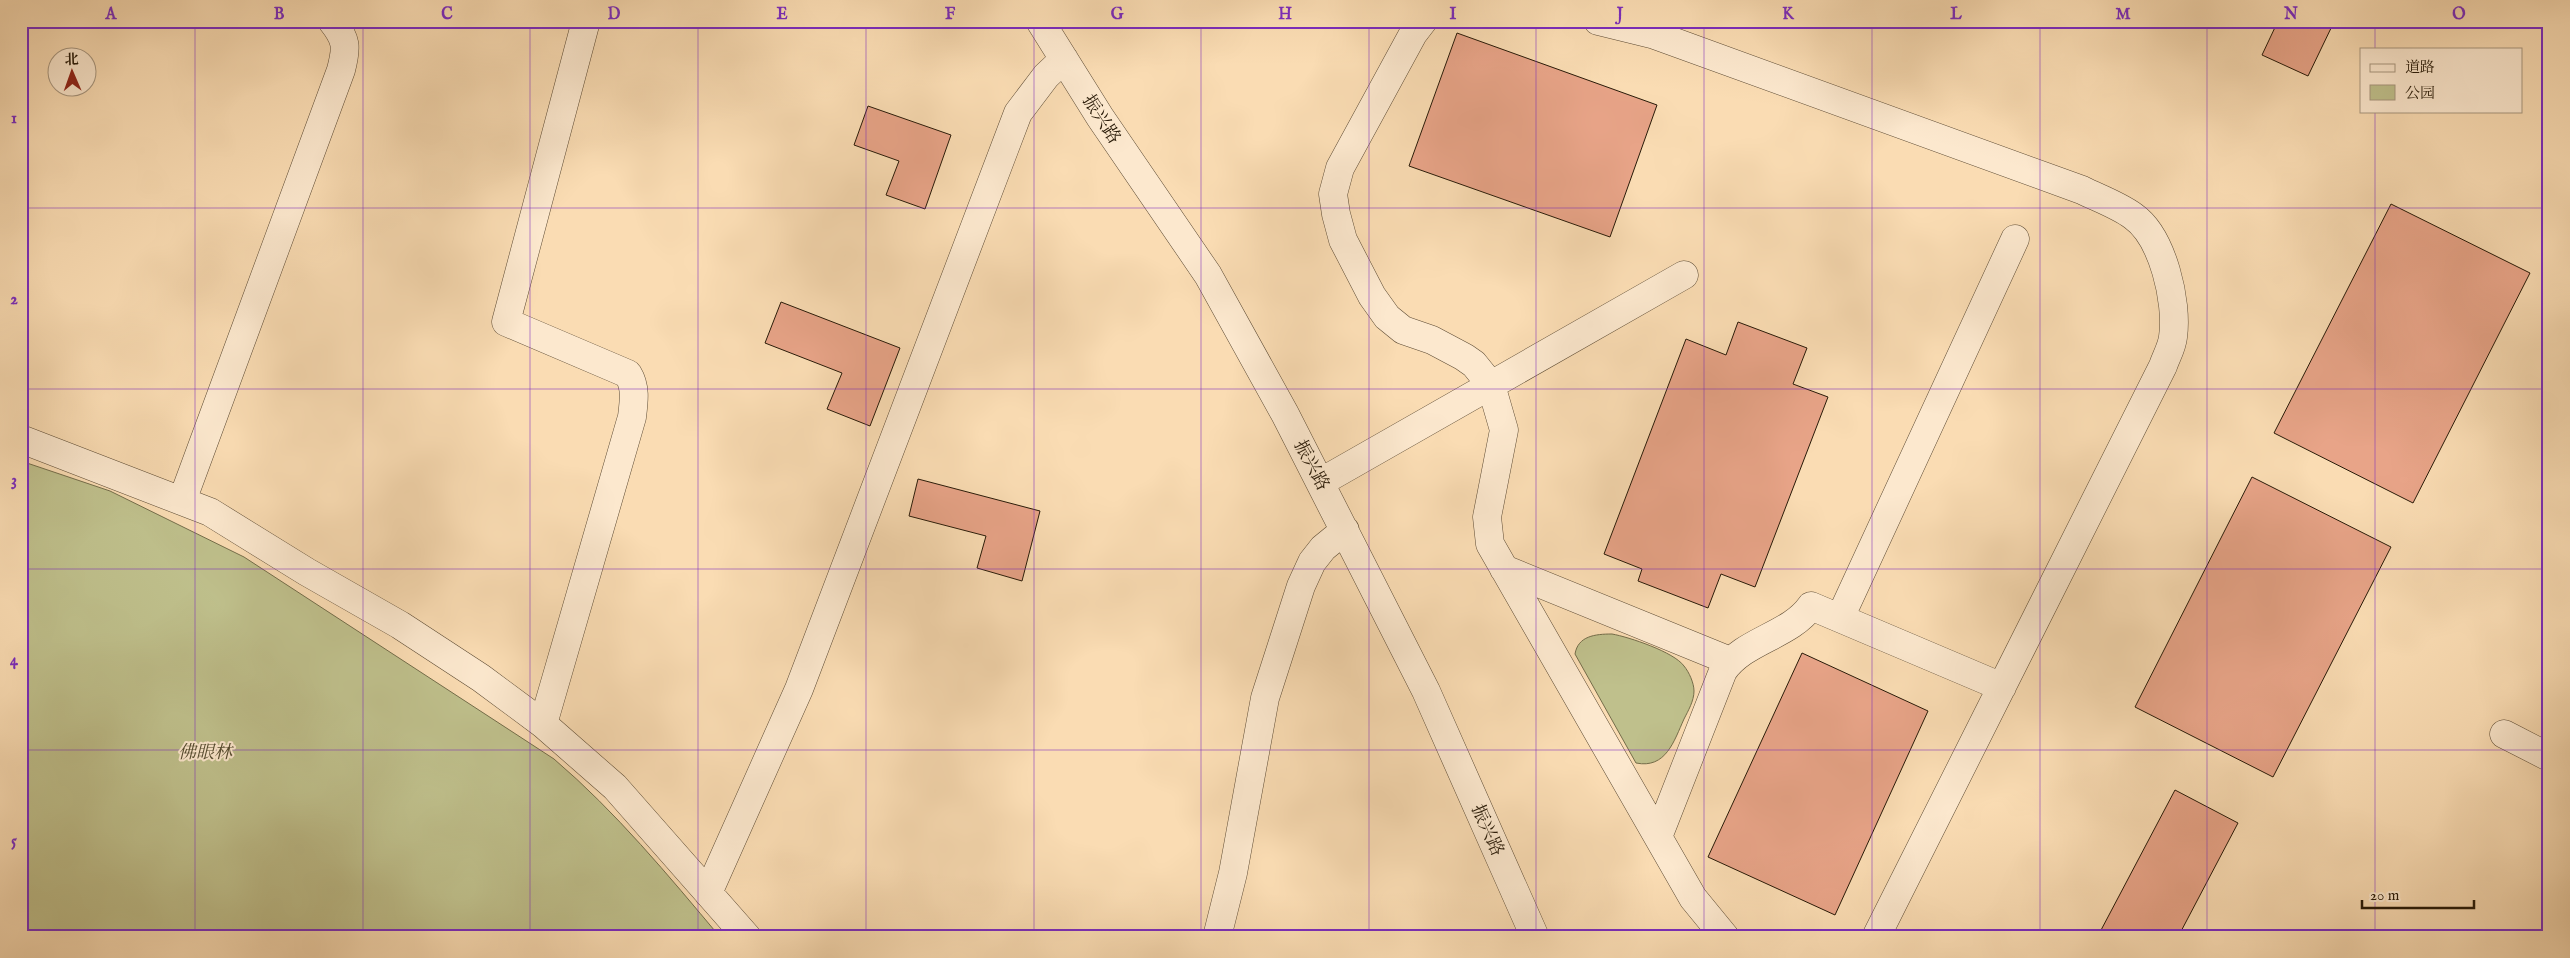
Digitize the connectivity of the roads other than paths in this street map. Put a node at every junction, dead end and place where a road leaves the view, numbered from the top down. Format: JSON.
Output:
{"nodes":[{"id":1,"x":332,"y":21,"type":"edge"},
{"id":2,"x":586,"y":21,"type":"edge"},
{"id":3,"x":1040,"y":21,"type":"edge"},
{"id":4,"x":1423,"y":21,"type":"edge"},
{"id":5,"x":1598,"y":21,"type":"edge"},
{"id":6,"x":1064,"y":59,"type":"junction"},
{"id":7,"x":2015,"y":239,"type":"dead end"},
{"id":8,"x":1684,"y":275,"type":"dead end"},
{"id":9,"x":1491,"y":385,"type":"junction"},
{"id":10,"x":21,"y":439,"type":"edge"},
{"id":11,"x":1321,"y":482,"type":"junction"},
{"id":12,"x":182,"y":501,"type":"junction"},
{"id":13,"x":1345,"y":530,"type":"junction"},
{"id":14,"x":1504,"y":569,"type":"junction"},
{"id":15,"x":1840,"y":618,"type":"junction"},
{"id":16,"x":1730,"y":661,"type":"junction"},
{"id":17,"x":2002,"y":687,"type":"junction"},
{"id":18,"x":543,"y":724,"type":"junction"},
{"id":19,"x":2504,"y":734,"type":"dead end"},
{"id":20,"x":2549,"y":757,"type":"edge"},
{"id":21,"x":1658,"y":837,"type":"junction"},
{"id":22,"x":708,"y":893,"type":"junction"},
{"id":23,"x":747,"y":937,"type":"edge"},
{"id":24,"x":1217,"y":937,"type":"edge"},
{"id":25,"x":1535,"y":937,"type":"edge"},
{"id":26,"x":1725,"y":937,"type":"edge"},
{"id":27,"x":1876,"y":937,"type":"edge"}],
"edges":[{"from":1,"to":12,"type":"street"},
{"from":2,"to":18,"type":"street"},
{"from":3,"to":6,"type":"street","name":"振兴路"},
{"from":4,"to":9,"type":"street"},
{"from":5,"to":17,"type":"street"},
{"from":6,"to":11,"type":"street","name":"振兴路"},
{"from":6,"to":22,"type":"street"},
{"from":7,"to":15,"type":"street"},
{"from":8,"to":9,"type":"street"},
{"from":9,"to":11,"type":"street"},
{"from":9,"to":14,"type":"street"},
{"from":10,"to":12,"type":"street"},
{"from":11,"to":13,"type":"street","name":"振兴路"},
{"from":12,"to":18,"type":"street"},
{"from":13,"to":24,"type":"street"},
{"from":13,"to":25,"type":"street","name":"振兴路"},
{"from":14,"to":16,"type":"street"},
{"from":14,"to":21,"type":"street"},
{"from":15,"to":16,"type":"street"},
{"from":15,"to":17,"type":"street"},
{"from":16,"to":21,"type":"street"},
{"from":17,"to":27,"type":"street"},
{"from":18,"to":22,"type":"street"},
{"from":19,"to":20,"type":"street"},
{"from":21,"to":26,"type":"street"},
{"from":22,"to":23,"type":"street"}]}
